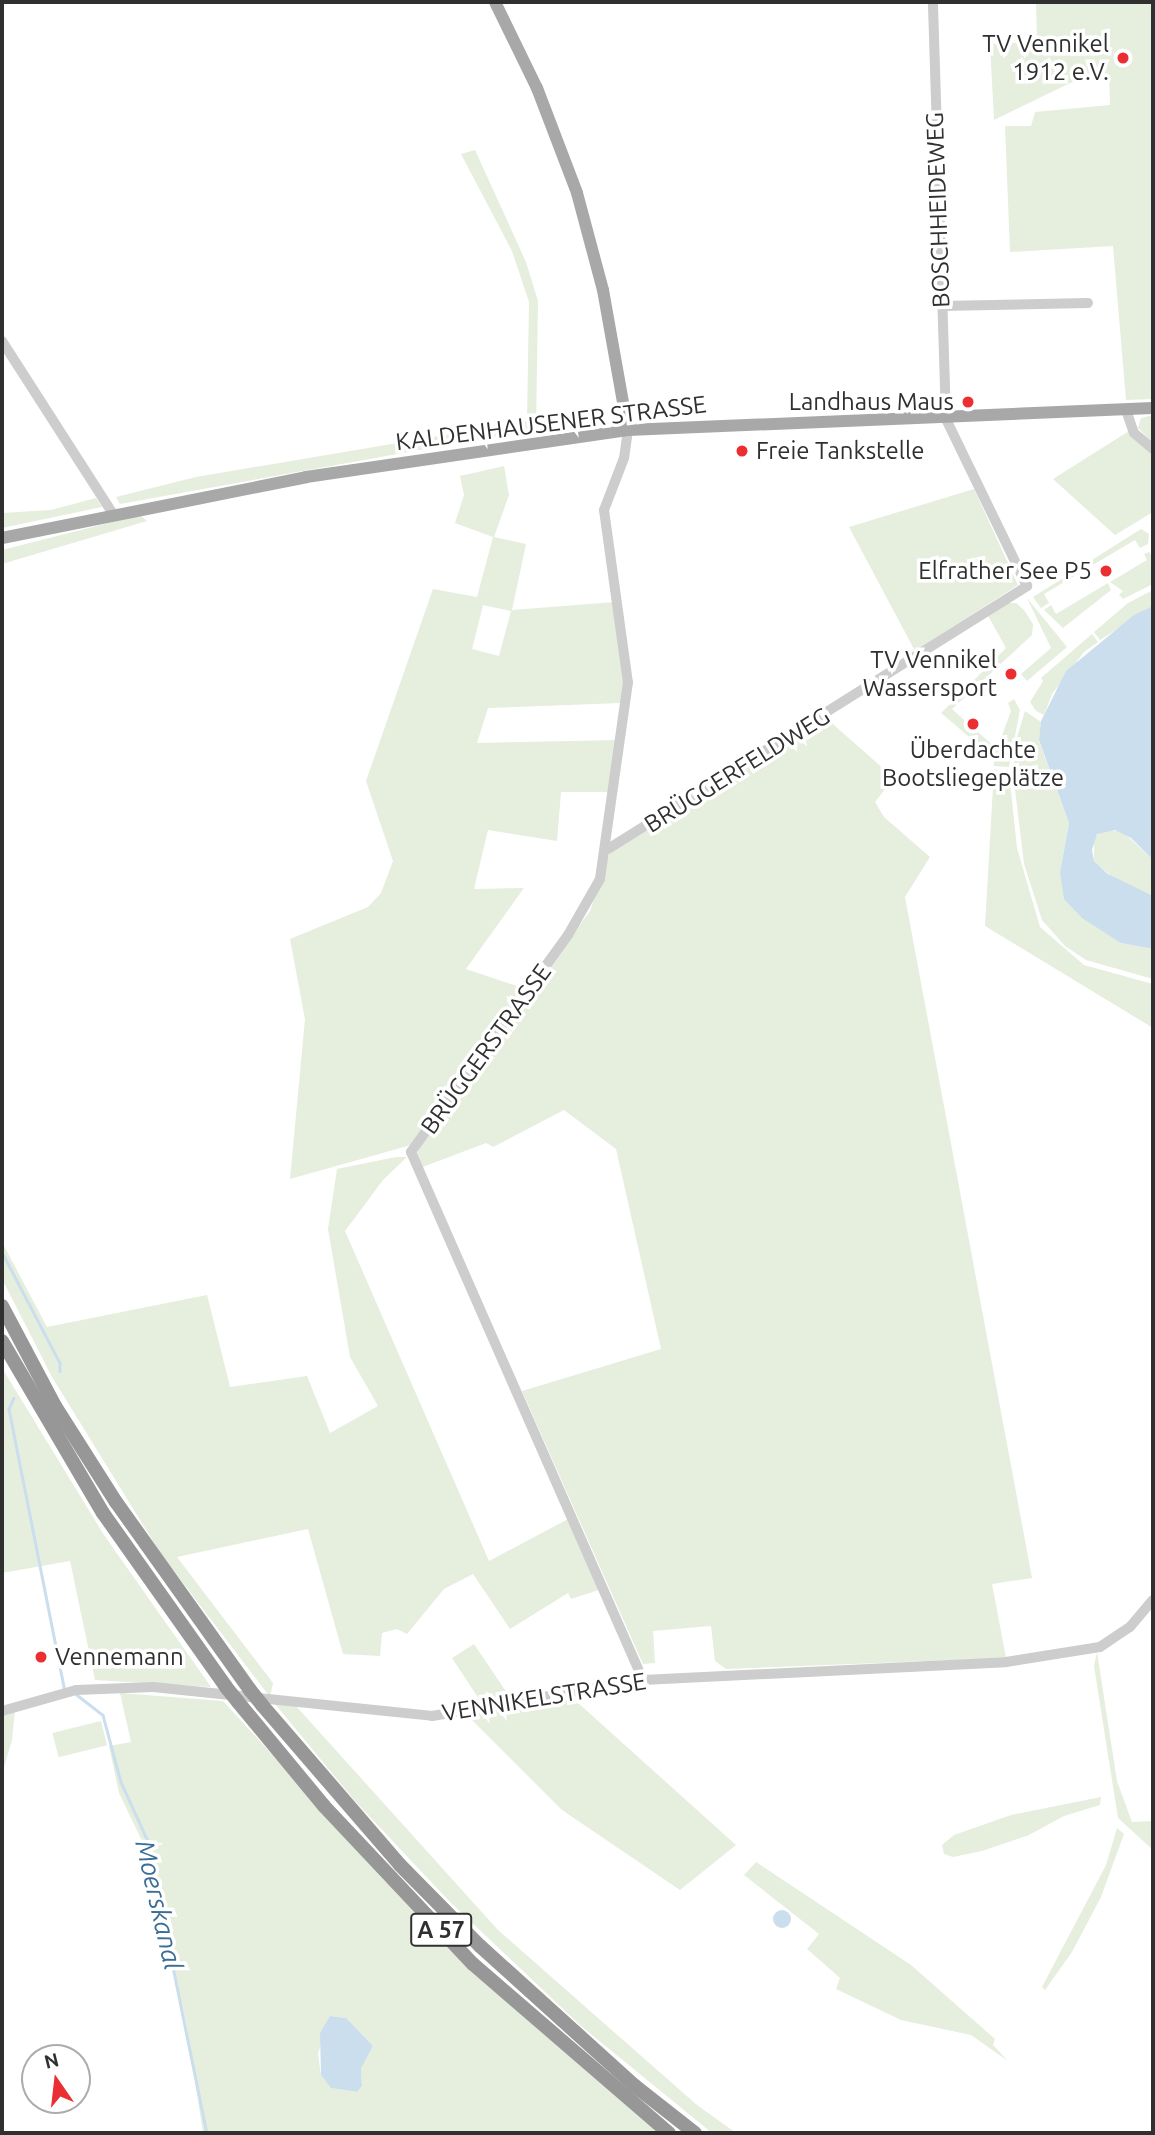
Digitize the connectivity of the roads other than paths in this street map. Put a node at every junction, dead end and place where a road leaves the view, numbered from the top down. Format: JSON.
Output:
{"nodes":[{"id":1,"x":495,"y":2,"type":"edge"},
{"id":2,"x":933,"y":2,"type":"edge"},
{"id":3,"x":1088,"y":303,"type":"dead end"},
{"id":4,"x":941,"y":306,"type":"junction"},
{"id":5,"x":2,"y":341,"type":"edge"},
{"id":6,"x":1153,"y":408,"type":"edge"},
{"id":7,"x":1126,"y":410,"type":"junction"},
{"id":8,"x":946,"y":419,"type":"junction"},
{"id":9,"x":628,"y":430,"type":"junction"},
{"id":10,"x":1153,"y":449,"type":"edge"},
{"id":11,"x":113,"y":514,"type":"junction"},
{"id":12,"x":2,"y":538,"type":"edge"},
{"id":13,"x":608,"y":849,"type":"junction"},
{"id":14,"x":2,"y":1306,"type":"edge"},
{"id":15,"x":2,"y":1340,"type":"edge"},
{"id":16,"x":1153,"y":1600,"type":"edge"},
{"id":17,"x":643,"y":1680,"type":"junction"},
{"id":18,"x":2,"y":1711,"type":"edge"},
{"id":19,"x":669,"y":2133,"type":"edge"},
{"id":20,"x":695,"y":2133,"type":"edge"}],
"edges":[{"from":1,"to":9,"type":"main road"},
{"from":2,"to":4,"type":"street","name":"BOSCHHEIDEWEG"},
{"from":3,"to":4,"type":"street"},
{"from":4,"to":8,"type":"street","name":"BOSCHHEIDEWEG"},
{"from":5,"to":11,"type":"street"},
{"from":6,"to":7,"type":"main road","name":"KALDENHAUSENER STRASSE"},
{"from":7,"to":8,"type":"main road","name":"KALDENHAUSENER STRASSE"},
{"from":7,"to":10,"type":"street"},
{"from":8,"to":9,"type":"main road","name":"KALDENHAUSENER STRASSE"},
{"from":8,"to":13,"type":"street","name":"BRÜGGERFELDWEG"},
{"from":9,"to":11,"type":"main road","name":"KALDENHAUSENER STRASSE"},
{"from":9,"to":13,"type":"street","name":"BRÜGGERSTRASSE"},
{"from":11,"to":12,"type":"main road","name":"KALDENHAUSENER STRASSE"},
{"from":13,"to":17,"type":"street","name":"BRÜGGERSTRASSE"},
{"from":14,"to":20,"type":"highway","number":"A 57","bridge":true},
{"from":15,"to":19,"type":"highway","number":"A 57","bridge":true},
{"from":16,"to":17,"type":"street","name":"VENNIKELSTRASSE"},
{"from":17,"to":18,"type":"street","name":"VENNIKELSTRASSE"}]}
